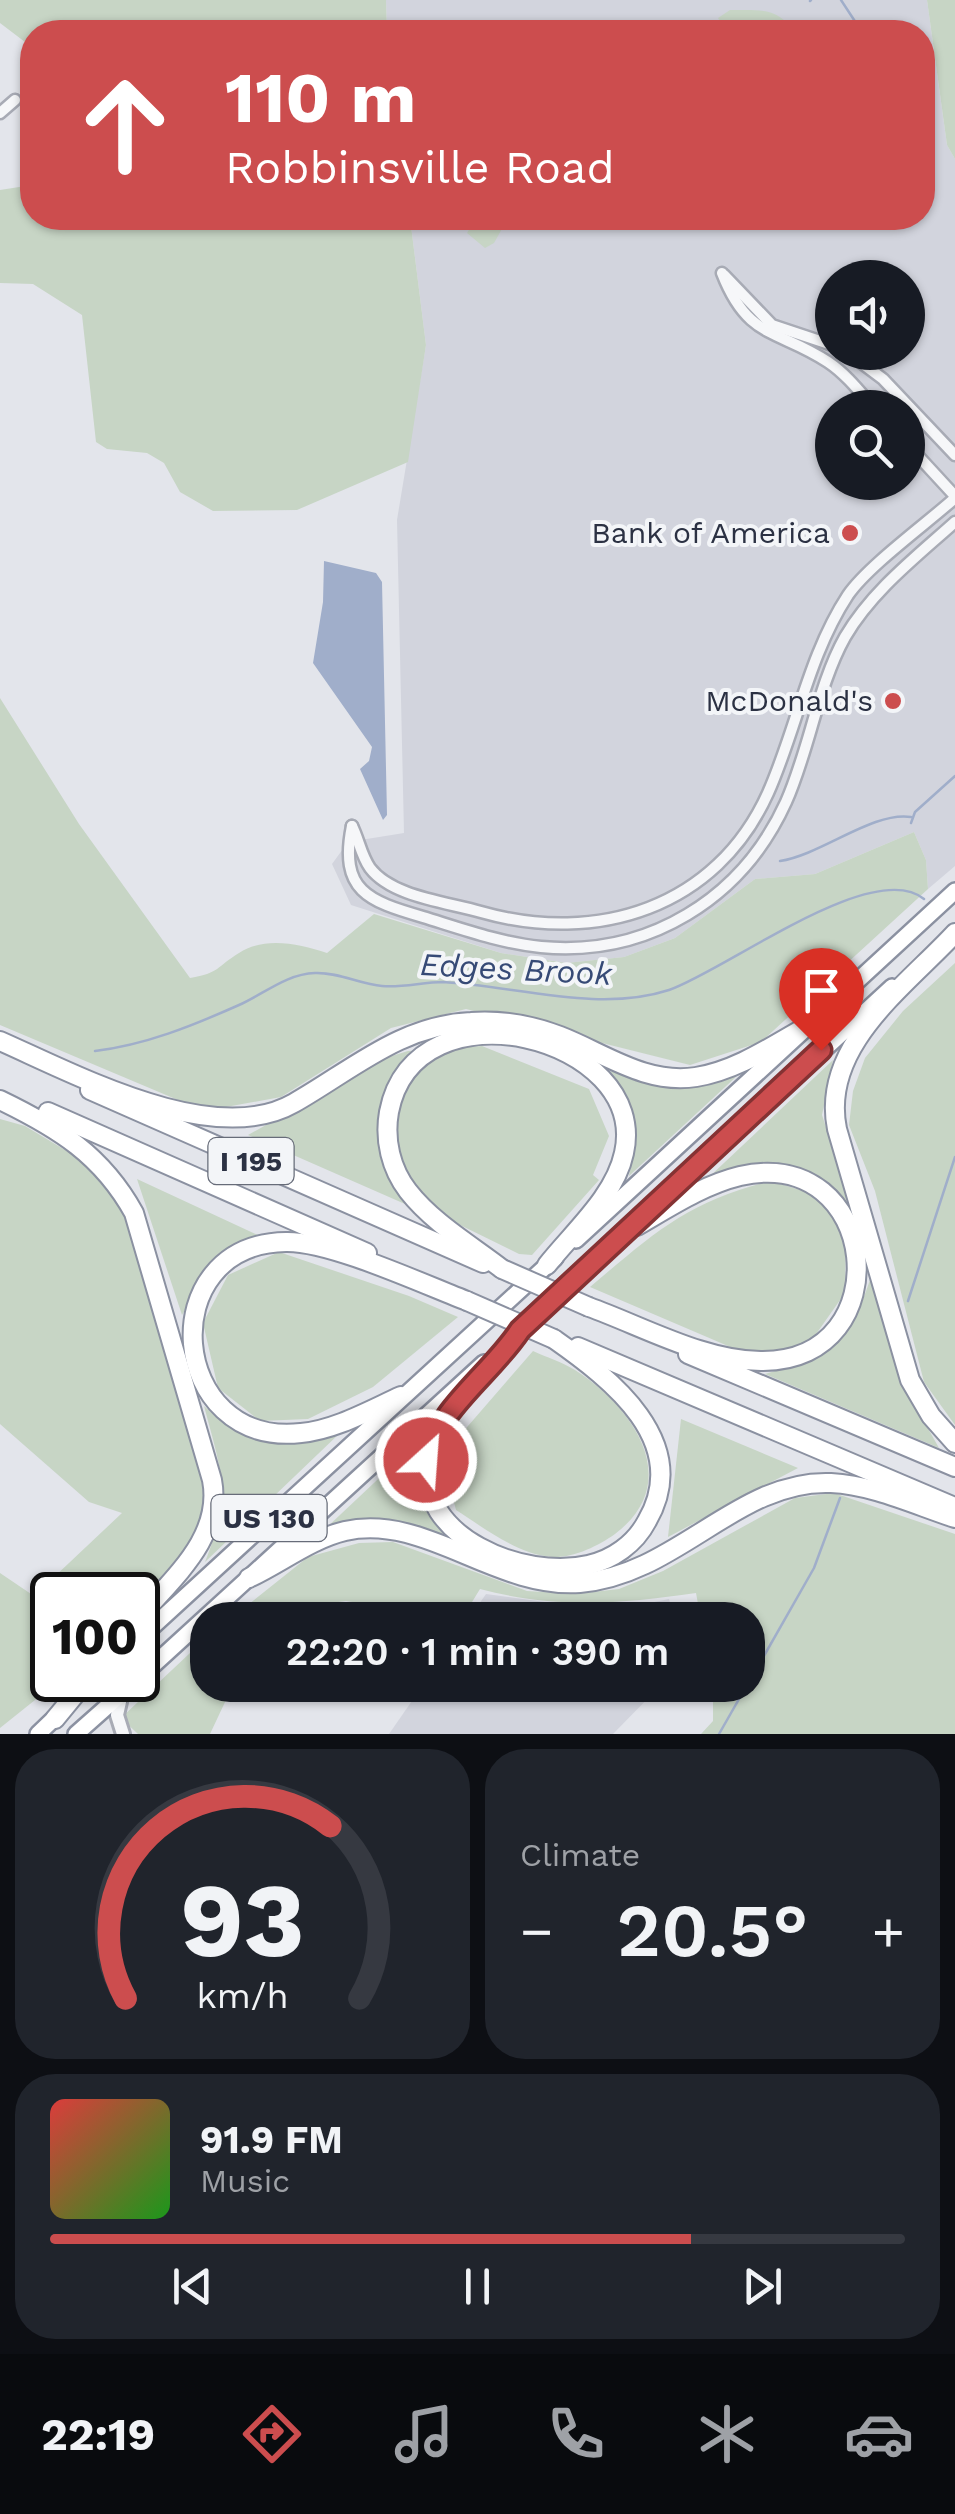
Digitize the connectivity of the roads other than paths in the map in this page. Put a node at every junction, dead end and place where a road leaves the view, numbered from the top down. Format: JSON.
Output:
{"nodes":[{"id":1,"x":15,"y":100,"type":"dead end"},
{"id":2,"x":0,"y":113,"type":"edge"},
{"id":3,"x":815,"y":339,"type":"edge"},
{"id":4,"x":815,"y":357,"type":"edge"},
{"id":5,"x":837,"y":370,"type":"edge"},
{"id":6,"x":871,"y":370,"type":"edge"},
{"id":7,"x":856,"y":390,"type":"edge"},
{"id":8,"x":955,"y":455,"type":"edge"},
{"id":9,"x":925,"y":464,"type":"edge"},
{"id":10,"x":955,"y":497,"type":"edge"},
{"id":11,"x":955,"y":522,"type":"edge"},
{"id":12,"x":955,"y":892,"type":"edge"},
{"id":13,"x":955,"y":932,"type":"edge"},
{"id":14,"x":812,"y":1022,"type":"junction"},
{"id":15,"x":0,"y":1041,"type":"edge"},
{"id":16,"x":0,"y":1050,"type":"edge"},
{"id":17,"x":0,"y":1091,"type":"edge"},
{"id":18,"x":0,"y":1100,"type":"edge"},
{"id":19,"x":637,"y":1226,"type":"junction"},
{"id":20,"x":547,"y":1265,"type":"junction"},
{"id":21,"x":502,"y":1269,"type":"junction"},
{"id":22,"x":467,"y":1301,"type":"junction"},
{"id":23,"x":588,"y":1307,"type":"junction"},
{"id":24,"x":520,"y":1330,"type":"junction"},
{"id":25,"x":554,"y":1339,"type":"junction"},
{"id":26,"x":401,"y":1396,"type":"junction"},
{"id":27,"x":955,"y":1443,"type":"edge"},
{"id":28,"x":955,"y":1467,"type":"edge"},
{"id":29,"x":955,"y":1506,"type":"edge"},
{"id":30,"x":955,"y":1518,"type":"edge"},
{"id":31,"x":250,"y":1578,"type":"junction"},
{"id":32,"x":160,"y":1591,"type":"edge"},
{"id":33,"x":160,"y":1620,"type":"edge"},
{"id":34,"x":160,"y":1659,"type":"edge"},
{"id":35,"x":68,"y":1702,"type":"edge"},
{"id":36,"x":72,"y":1702,"type":"edge"},
{"id":37,"x":112,"y":1702,"type":"edge"},
{"id":38,"x":120,"y":1702,"type":"edge"},
{"id":39,"x":54,"y":1718,"type":"junction"},
{"id":40,"x":38,"y":1734,"type":"edge"},
{"id":41,"x":76,"y":1734,"type":"edge"},
{"id":42,"x":123,"y":1734,"type":"edge"}],
"edges":[{"from":1,"to":2,"type":"street"},
{"from":3,"to":4,"type":"street"},
{"from":5,"to":7,"type":"street"},
{"from":6,"to":8,"type":"street"},
{"from":9,"to":10,"type":"street"},
{"from":10,"to":11,"type":"street"},
{"from":12,"to":14,"type":"highway","number":"US 130"},
{"from":13,"to":19,"type":"highway","number":"US 130"},
{"from":13,"to":27,"type":"highway"},
{"from":14,"to":15,"type":"highway"},
{"from":14,"to":20,"type":"highway","number":"US 130"},
{"from":16,"to":21,"type":"highway","number":"I 195"},
{"from":17,"to":22,"type":"highway","number":"I 195"},
{"from":18,"to":32,"type":"highway"},
{"from":19,"to":23,"type":"highway"},
{"from":19,"to":24,"type":"highway","number":"US 130"},
{"from":20,"to":21,"type":"highway"},
{"from":20,"to":26,"type":"highway","number":"US 130"},
{"from":21,"to":23,"type":"highway","number":"I 195","bridge":true},
{"from":22,"to":25,"type":"highway","number":"I 195","bridge":true},
{"from":22,"to":26,"type":"highway"},
{"from":23,"to":28,"type":"highway","number":"I 195"},
{"from":24,"to":25,"type":"highway"},
{"from":24,"to":31,"type":"highway","number":"US 130"},
{"from":25,"to":29,"type":"highway","number":"I 195"},
{"from":26,"to":33,"type":"highway","number":"US 130"},
{"from":30,"to":31,"type":"highway"},
{"from":31,"to":34,"type":"highway","number":"US 130"},
{"from":35,"to":39,"type":"highway"},
{"from":36,"to":39,"type":"highway"},
{"from":37,"to":41,"type":"highway","number":"US 130"},
{"from":38,"to":42,"type":"street"},
{"from":39,"to":40,"type":"highway"}]}
